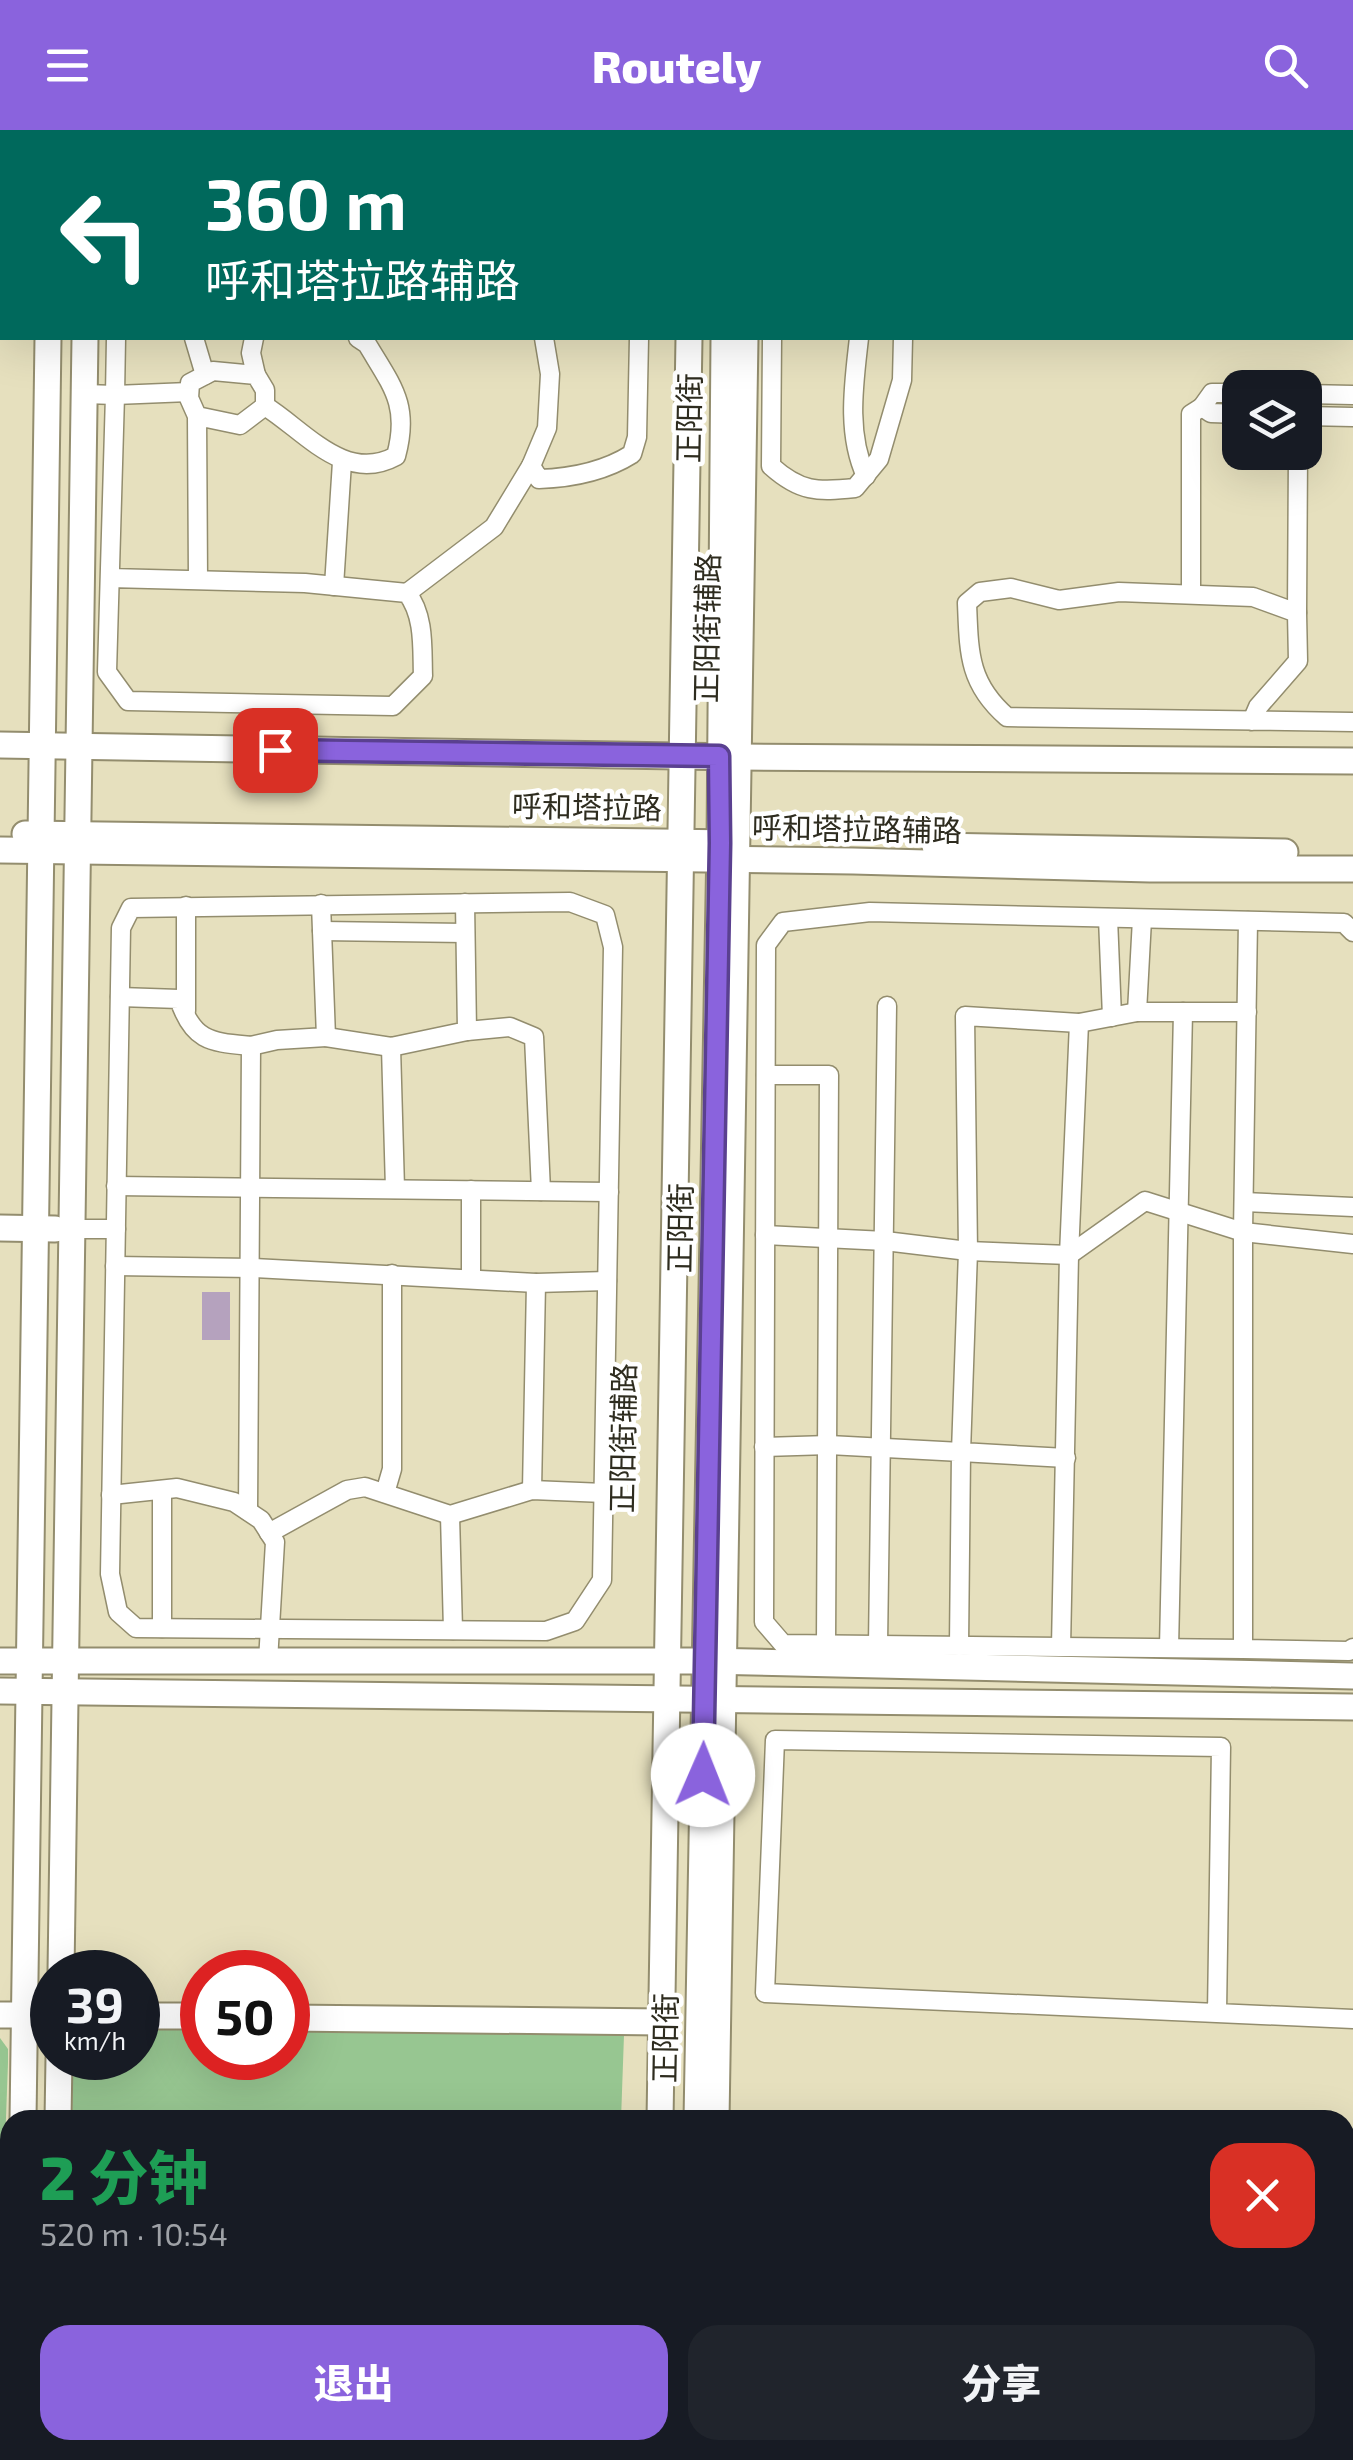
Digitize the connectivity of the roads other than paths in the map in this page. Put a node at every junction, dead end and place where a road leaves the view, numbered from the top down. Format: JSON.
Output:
{"nodes":[{"id":1,"x":48,"y":340,"type":"edge"},
{"id":2,"x":85,"y":340,"type":"edge"},
{"id":3,"x":116,"y":340,"type":"edge"},
{"id":4,"x":195,"y":340,"type":"edge"},
{"id":5,"x":254,"y":340,"type":"edge"},
{"id":6,"x":361,"y":340,"type":"edge"},
{"id":7,"x":544,"y":340,"type":"edge"},
{"id":8,"x":639,"y":340,"type":"edge"},
{"id":9,"x":672,"y":340,"type":"edge"},
{"id":10,"x":689,"y":340,"type":"edge"},
{"id":11,"x":724,"y":340,"type":"edge"},
{"id":12,"x":746,"y":340,"type":"edge"},
{"id":13,"x":772,"y":340,"type":"edge"},
{"id":14,"x":860,"y":340,"type":"edge"},
{"id":15,"x":903,"y":340,"type":"edge"},
{"id":16,"x":205,"y":375,"type":"junction"},
{"id":17,"x":256,"y":375,"type":"junction"},
{"id":18,"x":189,"y":392,"type":"junction"},
{"id":19,"x":1222,"y":393,"type":"edge"},
{"id":20,"x":84,"y":394,"type":"junction"},
{"id":21,"x":1322,"y":394,"type":"edge"},
{"id":22,"x":116,"y":395,"type":"junction"},
{"id":23,"x":1353,"y":395,"type":"edge"},
{"id":24,"x":265,"y":406,"type":"junction"},
{"id":25,"x":1202,"y":406,"type":"junction"},
{"id":26,"x":1222,"y":413,"type":"edge"},
{"id":27,"x":197,"y":416,"type":"junction"},
{"id":28,"x":1322,"y":416,"type":"edge"},
{"id":29,"x":1353,"y":417,"type":"edge"},
{"id":30,"x":342,"y":462,"type":"junction"},
{"id":31,"x":531,"y":466,"type":"junction"},
{"id":32,"x":1298,"y":470,"type":"edge"},
{"id":33,"x":866,"y":476,"type":"junction"},
{"id":34,"x":110,"y":578,"type":"junction"},
{"id":35,"x":198,"y":579,"type":"junction"},
{"id":36,"x":334,"y":586,"type":"junction"},
{"id":37,"x":406,"y":594,"type":"junction"},
{"id":38,"x":1191,"y":594,"type":"junction"},
{"id":39,"x":1297,"y":613,"type":"junction"},
{"id":40,"x":1252,"y":720,"type":"junction"},
{"id":41,"x":1353,"y":722,"type":"edge"},
{"id":42,"x":0,"y":745,"type":"edge"},
{"id":43,"x":40,"y":754,"type":"junction"},
{"id":44,"x":79,"y":756,"type":"junction"},
{"id":45,"x":1353,"y":761,"type":"edge"},
{"id":46,"x":0,"y":762,"type":"edge"},
{"id":47,"x":674,"y":762,"type":"junction"},
{"id":48,"x":729,"y":763,"type":"junction"},
{"id":49,"x":1353,"y":778,"type":"edge"},
{"id":50,"x":0,"y":834,"type":"edge"},
{"id":51,"x":40,"y":843,"type":"junction"},
{"id":52,"x":79,"y":844,"type":"junction"},
{"id":53,"x":0,"y":850,"type":"edge"},
{"id":54,"x":674,"y":852,"type":"junction"},
{"id":55,"x":729,"y":852,"type":"junction"},
{"id":56,"x":1353,"y":853,"type":"edge"},
{"id":57,"x":1353,"y":869,"type":"edge"},
{"id":58,"x":465,"y":903,"type":"junction"},
{"id":59,"x":321,"y":904,"type":"junction"},
{"id":60,"x":186,"y":906,"type":"junction"},
{"id":61,"x":1108,"y":918,"type":"junction"},
{"id":62,"x":1142,"y":919,"type":"junction"},
{"id":63,"x":1248,"y":921,"type":"junction"},
{"id":64,"x":322,"y":931,"type":"junction"},
{"id":65,"x":1353,"y":932,"type":"edge"},
{"id":66,"x":465,"y":933,"type":"junction"},
{"id":67,"x":120,"y":997,"type":"junction"},
{"id":68,"x":887,"y":1006,"type":"dead end"},
{"id":69,"x":1138,"y":1012,"type":"junction"},
{"id":70,"x":1183,"y":1012,"type":"junction"},
{"id":71,"x":1247,"y":1012,"type":"junction"},
{"id":72,"x":1112,"y":1017,"type":"junction"},
{"id":73,"x":186,"y":1021,"type":"junction"},
{"id":74,"x":1079,"y":1023,"type":"junction"},
{"id":75,"x":467,"y":1031,"type":"junction"},
{"id":76,"x":326,"y":1037,"type":"junction"},
{"id":77,"x":251,"y":1046,"type":"junction"},
{"id":78,"x":391,"y":1046,"type":"junction"},
{"id":79,"x":766,"y":1075,"type":"junction"},
{"id":80,"x":116,"y":1186,"type":"junction"},
{"id":81,"x":250,"y":1188,"type":"junction"},
{"id":82,"x":395,"y":1190,"type":"junction"},
{"id":83,"x":471,"y":1190,"type":"junction"},
{"id":84,"x":541,"y":1191,"type":"junction"},
{"id":85,"x":609,"y":1192,"type":"junction"},
{"id":86,"x":1244,"y":1202,"type":"junction"},
{"id":87,"x":1353,"y":1207,"type":"edge"},
{"id":88,"x":1179,"y":1212,"type":"junction"},
{"id":89,"x":0,"y":1228,"type":"edge"},
{"id":90,"x":54,"y":1229,"type":"junction"},
{"id":91,"x":116,"y":1229,"type":"junction"},
{"id":92,"x":1243,"y":1232,"type":"junction"},
{"id":93,"x":765,"y":1234,"type":"junction"},
{"id":94,"x":828,"y":1238,"type":"junction"},
{"id":95,"x":884,"y":1241,"type":"junction"},
{"id":96,"x":1353,"y":1244,"type":"edge"},
{"id":97,"x":968,"y":1251,"type":"junction"},
{"id":98,"x":1069,"y":1255,"type":"junction"},
{"id":99,"x":115,"y":1266,"type":"junction"},
{"id":100,"x":252,"y":1268,"type":"junction"},
{"id":101,"x":392,"y":1274,"type":"junction"},
{"id":102,"x":471,"y":1277,"type":"junction"},
{"id":103,"x":608,"y":1281,"type":"junction"},
{"id":104,"x":536,"y":1283,"type":"junction"},
{"id":105,"x":829,"y":1445,"type":"junction"},
{"id":106,"x":764,"y":1447,"type":"junction"},
{"id":107,"x":881,"y":1450,"type":"junction"},
{"id":108,"x":960,"y":1452,"type":"junction"},
{"id":109,"x":1066,"y":1458,"type":"junction"},
{"id":110,"x":162,"y":1490,"type":"junction"},
{"id":111,"x":532,"y":1490,"type":"junction"},
{"id":112,"x":385,"y":1493,"type":"junction"},
{"id":113,"x":604,"y":1493,"type":"junction"},
{"id":114,"x":111,"y":1495,"type":"junction"},
{"id":115,"x":248,"y":1511,"type":"junction"},
{"id":116,"x":450,"y":1515,"type":"junction"},
{"id":117,"x":269,"y":1533,"type":"junction"},
{"id":118,"x":162,"y":1628,"type":"junction"},
{"id":119,"x":269,"y":1629,"type":"junction"},
{"id":120,"x":453,"y":1630,"type":"junction"},
{"id":121,"x":826,"y":1644,"type":"junction"},
{"id":122,"x":878,"y":1645,"type":"junction"},
{"id":123,"x":959,"y":1646,"type":"junction"},
{"id":124,"x":1061,"y":1647,"type":"junction"},
{"id":125,"x":1169,"y":1648,"type":"junction"},
{"id":126,"x":1353,"y":1648,"type":"edge"},
{"id":127,"x":1242,"y":1650,"type":"junction"},
{"id":128,"x":66,"y":1660,"type":"junction"},
{"id":129,"x":0,"y":1661,"type":"edge"},
{"id":130,"x":268,"y":1661,"type":"junction"},
{"id":131,"x":714,"y":1661,"type":"junction"},
{"id":132,"x":29,"y":1662,"type":"junction"},
{"id":133,"x":660,"y":1663,"type":"junction"},
{"id":134,"x":1353,"y":1676,"type":"edge"},
{"id":135,"x":0,"y":1691,"type":"edge"},
{"id":136,"x":29,"y":1692,"type":"junction"},
{"id":137,"x":65,"y":1694,"type":"junction"},
{"id":138,"x":659,"y":1698,"type":"junction"},
{"id":139,"x":715,"y":1698,"type":"junction"},
{"id":140,"x":1353,"y":1707,"type":"edge"},
{"id":141,"x":61,"y":1950,"type":"edge"},
{"id":142,"x":1216,"y":2013,"type":"junction"},
{"id":143,"x":12,"y":2015,"type":"edge"},
{"id":144,"x":310,"y":2018,"type":"edge"},
{"id":145,"x":1353,"y":2019,"type":"edge"},
{"id":146,"x":654,"y":2022,"type":"junction"},
{"id":147,"x":59,"y":2080,"type":"edge"},
{"id":148,"x":23,"y":2110,"type":"edge"},
{"id":149,"x":58,"y":2110,"type":"edge"},
{"id":150,"x":645,"y":2110,"type":"edge"},
{"id":151,"x":659,"y":2110,"type":"edge"},
{"id":152,"x":697,"y":2110,"type":"edge"},
{"id":153,"x":716,"y":2110,"type":"edge"}],
"edges":[{"from":1,"to":43,"type":"street"},
{"from":2,"to":20,"type":"street"},
{"from":3,"to":22,"type":"street"},
{"from":4,"to":16,"type":"street"},
{"from":5,"to":17,"type":"street"},
{"from":6,"to":30,"type":"street"},
{"from":7,"to":31,"type":"street"},
{"from":8,"to":31,"type":"street"},
{"from":9,"to":47,"type":"street","name":"正阳街辅路"},
{"from":10,"to":47,"type":"street"},
{"from":11,"to":48,"type":"street","name":"正阳街"},
{"from":12,"to":48,"type":"street","name":"正阳街辅路"},
{"from":13,"to":33,"type":"street"},
{"from":14,"to":33,"type":"street"},
{"from":15,"to":33,"type":"street"},
{"from":16,"to":17,"type":"street"},
{"from":16,"to":18,"type":"street"},
{"from":17,"to":24,"type":"street"},
{"from":18,"to":22,"type":"street"},
{"from":18,"to":27,"type":"street"},
{"from":19,"to":25,"type":"street"},
{"from":20,"to":22,"type":"street"},
{"from":20,"to":44,"type":"street"},
{"from":21,"to":23,"type":"street"},
{"from":22,"to":34,"type":"street"},
{"from":24,"to":27,"type":"street"},
{"from":24,"to":30,"type":"street"},
{"from":25,"to":26,"type":"street"},
{"from":25,"to":38,"type":"street"},
{"from":27,"to":35,"type":"street"},
{"from":28,"to":29,"type":"street"},
{"from":30,"to":36,"type":"street"},
{"from":31,"to":37,"type":"street"},
{"from":32,"to":39,"type":"street"},
{"from":34,"to":35,"type":"street"},
{"from":34,"to":37,"type":"street"},
{"from":35,"to":36,"type":"street"},
{"from":36,"to":37,"type":"street"},
{"from":38,"to":39,"type":"street"},
{"from":38,"to":40,"type":"street"},
{"from":39,"to":40,"type":"street"},
{"from":40,"to":41,"type":"street"},
{"from":42,"to":43,"type":"street"},
{"from":43,"to":44,"type":"street","name":"呼和塔拉路"},
{"from":43,"to":46,"type":"street","name":"呼和塔拉路"},
{"from":43,"to":51,"type":"street"},
{"from":44,"to":47,"type":"street","name":"呼和塔拉路"},
{"from":44,"to":52,"type":"street"},
{"from":45,"to":48,"type":"street"},
{"from":47,"to":48,"type":"street","name":"呼和塔拉路"},
{"from":47,"to":54,"type":"street"},
{"from":48,"to":49,"type":"street","name":"呼和塔拉路"},
{"from":48,"to":55,"type":"street","name":"正阳街"},
{"from":50,"to":51,"type":"street","name":"呼和塔拉路"},
{"from":51,"to":52,"type":"street","name":"呼和塔拉路"},
{"from":51,"to":53,"type":"street"},
{"from":51,"to":90,"type":"street"},
{"from":52,"to":54,"type":"street","name":"呼和塔拉路"},
{"from":52,"to":90,"type":"street"},
{"from":54,"to":55,"type":"street","name":"呼和塔拉路辅路"},
{"from":54,"to":133,"type":"street"},
{"from":55,"to":56,"type":"street"},
{"from":55,"to":57,"type":"street","name":"呼和塔拉路辅路"},
{"from":55,"to":131,"type":"street","name":"正阳街"},
{"from":58,"to":59,"type":"street"},
{"from":58,"to":66,"type":"street"},
{"from":58,"to":85,"type":"street"},
{"from":59,"to":60,"type":"street"},
{"from":59,"to":64,"type":"street"},
{"from":60,"to":67,"type":"street"},
{"from":60,"to":73,"type":"street"},
{"from":61,"to":62,"type":"street"},
{"from":61,"to":72,"type":"street"},
{"from":61,"to":79,"type":"street"},
{"from":62,"to":63,"type":"street"},
{"from":62,"to":69,"type":"street"},
{"from":63,"to":65,"type":"street"},
{"from":63,"to":71,"type":"street"},
{"from":64,"to":66,"type":"street"},
{"from":64,"to":76,"type":"street"},
{"from":66,"to":75,"type":"street"},
{"from":67,"to":73,"type":"street"},
{"from":67,"to":80,"type":"street"},
{"from":68,"to":95,"type":"street"},
{"from":69,"to":70,"type":"street"},
{"from":69,"to":72,"type":"street"},
{"from":70,"to":71,"type":"street"},
{"from":70,"to":88,"type":"street"},
{"from":71,"to":86,"type":"street"},
{"from":72,"to":74,"type":"street"},
{"from":73,"to":77,"type":"street"},
{"from":74,"to":97,"type":"street"},
{"from":74,"to":98,"type":"street"},
{"from":75,"to":78,"type":"street"},
{"from":75,"to":84,"type":"street"},
{"from":76,"to":77,"type":"street"},
{"from":76,"to":78,"type":"street"},
{"from":77,"to":81,"type":"street"},
{"from":78,"to":82,"type":"street"},
{"from":79,"to":93,"type":"street"},
{"from":79,"to":94,"type":"street"},
{"from":80,"to":81,"type":"street"},
{"from":80,"to":91,"type":"street"},
{"from":81,"to":82,"type":"street"},
{"from":81,"to":100,"type":"street"},
{"from":82,"to":83,"type":"street"},
{"from":83,"to":84,"type":"street"},
{"from":83,"to":102,"type":"street"},
{"from":84,"to":85,"type":"street"},
{"from":85,"to":103,"type":"street"},
{"from":86,"to":87,"type":"street"},
{"from":86,"to":92,"type":"street"},
{"from":88,"to":92,"type":"street"},
{"from":88,"to":98,"type":"street"},
{"from":88,"to":125,"type":"street"},
{"from":89,"to":90,"type":"street"},
{"from":90,"to":91,"type":"street"},
{"from":90,"to":128,"type":"street"},
{"from":90,"to":132,"type":"street"},
{"from":91,"to":99,"type":"street"},
{"from":92,"to":96,"type":"street"},
{"from":92,"to":127,"type":"street"},
{"from":93,"to":94,"type":"street"},
{"from":93,"to":106,"type":"street"},
{"from":94,"to":95,"type":"street"},
{"from":94,"to":105,"type":"street"},
{"from":95,"to":97,"type":"street"},
{"from":95,"to":107,"type":"street"},
{"from":97,"to":98,"type":"street"},
{"from":97,"to":108,"type":"street"},
{"from":98,"to":109,"type":"street"},
{"from":99,"to":100,"type":"street"},
{"from":99,"to":114,"type":"street"},
{"from":100,"to":101,"type":"street"},
{"from":100,"to":115,"type":"street"},
{"from":101,"to":102,"type":"street"},
{"from":101,"to":112,"type":"street"},
{"from":102,"to":104,"type":"street"},
{"from":103,"to":104,"type":"street"},
{"from":103,"to":113,"type":"street"},
{"from":104,"to":111,"type":"street"},
{"from":105,"to":106,"type":"street"},
{"from":105,"to":107,"type":"street"},
{"from":105,"to":121,"type":"street"},
{"from":106,"to":121,"type":"street"},
{"from":107,"to":108,"type":"street"},
{"from":107,"to":122,"type":"street"},
{"from":108,"to":109,"type":"street"},
{"from":108,"to":123,"type":"street"},
{"from":109,"to":124,"type":"street"},
{"from":110,"to":114,"type":"street"},
{"from":110,"to":115,"type":"street"},
{"from":110,"to":118,"type":"street"},
{"from":111,"to":113,"type":"street"},
{"from":111,"to":116,"type":"street"},
{"from":112,"to":116,"type":"street"},
{"from":112,"to":117,"type":"street"},
{"from":113,"to":120,"type":"street"},
{"from":114,"to":118,"type":"street"},
{"from":115,"to":117,"type":"street"},
{"from":116,"to":120,"type":"street"},
{"from":117,"to":119,"type":"street"},
{"from":118,"to":119,"type":"street"},
{"from":119,"to":120,"type":"street"},
{"from":119,"to":130,"type":"street"},
{"from":121,"to":122,"type":"street"},
{"from":122,"to":123,"type":"street"},
{"from":123,"to":124,"type":"street"},
{"from":124,"to":125,"type":"street"},
{"from":125,"to":127,"type":"street"},
{"from":126,"to":127,"type":"street"},
{"from":128,"to":130,"type":"street"},
{"from":128,"to":132,"type":"street"},
{"from":128,"to":137,"type":"street"},
{"from":129,"to":132,"type":"street"},
{"from":130,"to":133,"type":"street"},
{"from":131,"to":133,"type":"street"},
{"from":131,"to":134,"type":"street"},
{"from":131,"to":139,"type":"street","name":"正阳街"},
{"from":132,"to":136,"type":"street"},
{"from":133,"to":138,"type":"street"},
{"from":135,"to":136,"type":"street"},
{"from":136,"to":137,"type":"street"},
{"from":136,"to":143,"type":"street"},
{"from":137,"to":138,"type":"street"},
{"from":137,"to":141,"type":"street"},
{"from":138,"to":139,"type":"street"},
{"from":138,"to":146,"type":"street"},
{"from":139,"to":140,"type":"street"},
{"from":139,"to":152,"type":"street","name":"正阳街"},
{"from":139,"to":153,"type":"street"},
{"from":142,"to":142,"type":"street"},
{"from":142,"to":145,"type":"street"},
{"from":143,"to":148,"type":"street"},
{"from":144,"to":146,"type":"street"},
{"from":146,"to":150,"type":"street"},
{"from":146,"to":151,"type":"street"},
{"from":147,"to":149,"type":"street"}]}
